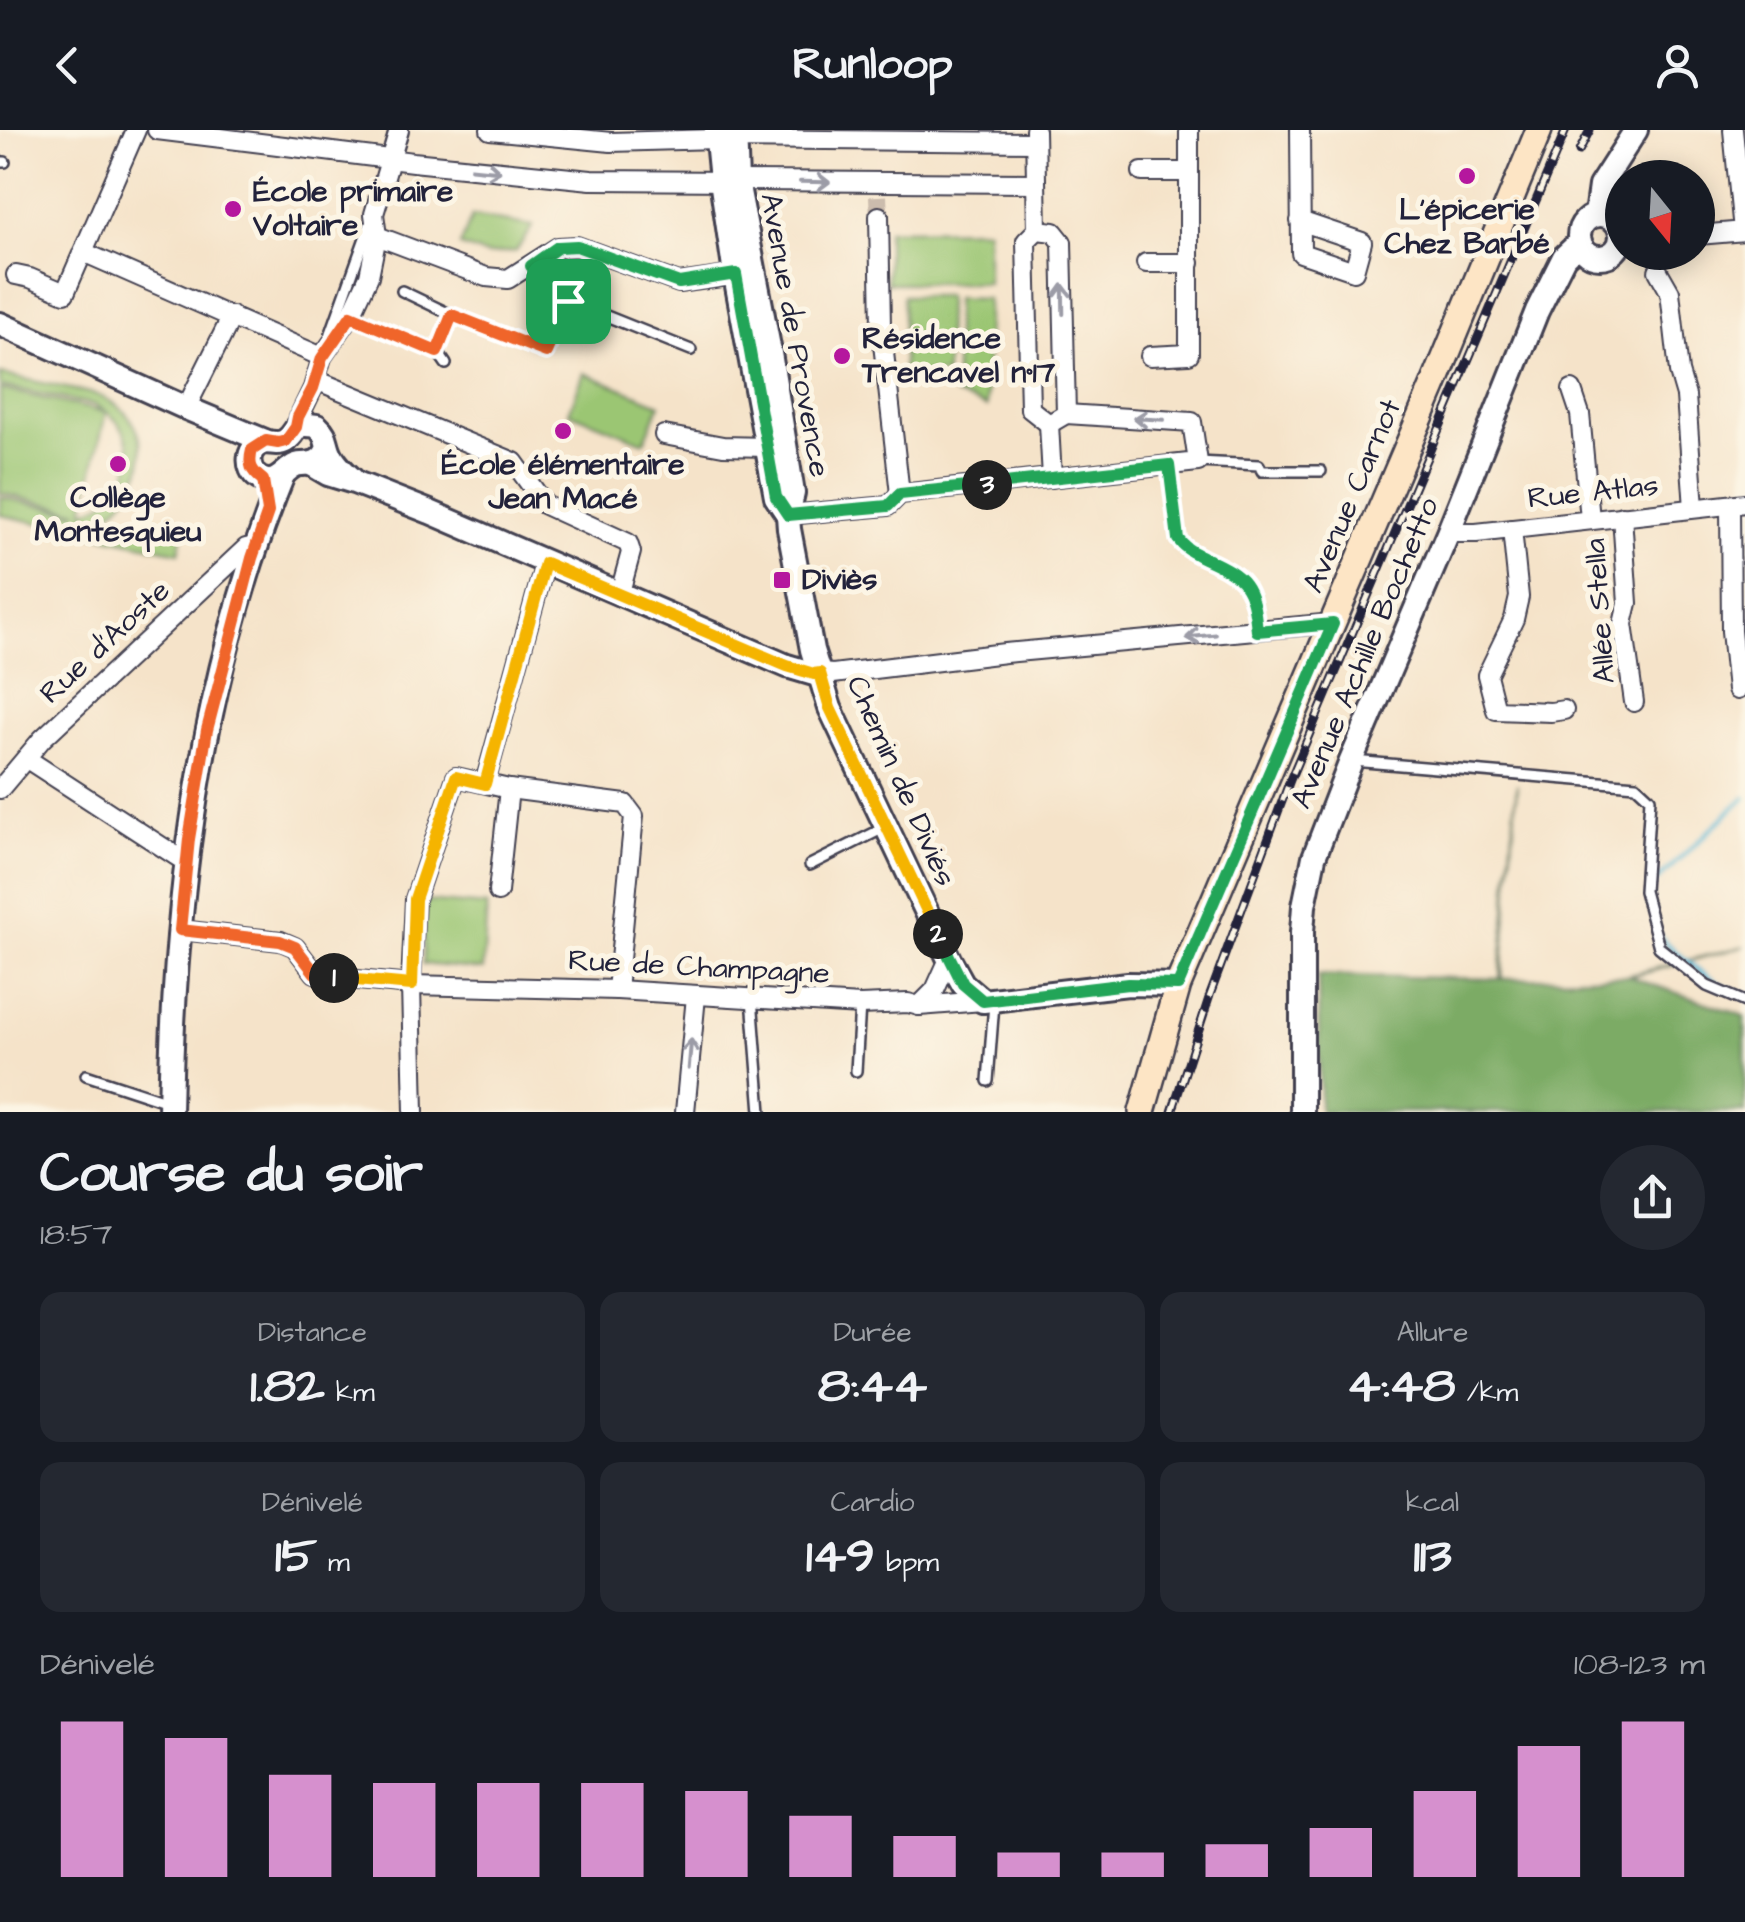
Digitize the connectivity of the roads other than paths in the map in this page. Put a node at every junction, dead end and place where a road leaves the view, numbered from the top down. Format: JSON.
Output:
{"nodes":[{"id":1,"x":136,"y":130,"type":"edge"},
{"id":2,"x":156,"y":130,"type":"edge"},
{"id":3,"x":399,"y":130,"type":"edge"},
{"id":4,"x":490,"y":130,"type":"edge"},
{"id":5,"x":1189,"y":130,"type":"edge"},
{"id":6,"x":1300,"y":130,"type":"edge"},
{"id":7,"x":1539,"y":130,"type":"edge"},
{"id":8,"x":1636,"y":130,"type":"edge"},
{"id":9,"x":1732,"y":130,"type":"edge"},
{"id":10,"x":725,"y":134,"type":"edge"},
{"id":11,"x":611,"y":136,"type":"edge"},
{"id":12,"x":1035,"y":136,"type":"edge"},
{"id":13,"x":390,"y":158,"type":"junction"},
{"id":14,"x":1142,"y":172,"type":"dead end"},
{"id":15,"x":1189,"y":172,"type":"junction"},
{"id":16,"x":729,"y":180,"type":"junction"},
{"id":17,"x":1036,"y":183,"type":"junction"},
{"id":18,"x":374,"y":214,"type":"junction"},
{"id":19,"x":1596,"y":215,"type":"junction"},
{"id":20,"x":879,"y":216,"type":"tunnel mouth"},
{"id":21,"x":1605,"y":216,"type":"edge"},
{"id":22,"x":1300,"y":221,"type":"dead end"},
{"id":23,"x":1037,"y":230,"type":"junction"},
{"id":24,"x":1744,"y":231,"type":"edge"},
{"id":25,"x":1715,"y":234,"type":"edge"},
{"id":26,"x":377,"y":236,"type":"junction"},
{"id":27,"x":1580,"y":242,"type":"junction"},
{"id":28,"x":82,"y":252,"type":"junction"},
{"id":29,"x":1605,"y":255,"type":"edge"},
{"id":30,"x":1190,"y":263,"type":"junction"},
{"id":31,"x":1146,"y":264,"type":"dead end"},
{"id":32,"x":531,"y":266,"type":"junction"},
{"id":33,"x":1658,"y":271,"type":"dead end"},
{"id":34,"x":736,"y":274,"type":"junction"},
{"id":35,"x":16,"y":275,"type":"dead end"},
{"id":36,"x":402,"y":292,"type":"dead end"},
{"id":37,"x":568,"y":301,"type":"junction"},
{"id":38,"x":452,"y":315,"type":"junction"},
{"id":39,"x":232,"y":316,"type":"junction"},
{"id":40,"x":351,"y":316,"type":"junction"},
{"id":41,"x":0,"y":324,"type":"edge"},
{"id":42,"x":691,"y":350,"type":"dead end"},
{"id":43,"x":437,"y":352,"type":"junction"},
{"id":44,"x":1150,"y":356,"type":"dead end"},
{"id":45,"x":322,"y":358,"type":"junction"},
{"id":46,"x":446,"y":364,"type":"dead end"},
{"id":47,"x":314,"y":384,"type":"junction"},
{"id":48,"x":1572,"y":390,"type":"dead end"},
{"id":49,"x":186,"y":408,"type":"junction"},
{"id":50,"x":1057,"y":419,"type":"junction"},
{"id":51,"x":307,"y":426,"type":"junction"},
{"id":52,"x":664,"y":435,"type":"dead end"},
{"id":53,"x":259,"y":446,"type":"junction"},
{"id":54,"x":768,"y":447,"type":"junction"},
{"id":55,"x":320,"y":456,"type":"junction"},
{"id":56,"x":1198,"y":462,"type":"junction"},
{"id":57,"x":1169,"y":465,"type":"junction"},
{"id":58,"x":1321,"y":472,"type":"dead end"},
{"id":59,"x":273,"y":478,"type":"junction"},
{"id":60,"x":1052,"y":478,"type":"junction"},
{"id":61,"x":900,"y":494,"type":"junction"},
{"id":62,"x":1737,"y":504,"type":"edge"},
{"id":63,"x":1694,"y":508,"type":"junction"},
{"id":64,"x":788,"y":515,"type":"junction"},
{"id":65,"x":1622,"y":516,"type":"junction"},
{"id":66,"x":1590,"y":519,"type":"junction"},
{"id":67,"x":1512,"y":529,"type":"junction"},
{"id":68,"x":1448,"y":533,"type":"junction"},
{"id":69,"x":255,"y":546,"type":"junction"},
{"id":70,"x":545,"y":563,"type":"junction"},
{"id":71,"x":619,"y":596,"type":"junction"},
{"id":72,"x":1333,"y":624,"type":"junction"},
{"id":73,"x":1257,"y":631,"type":"junction"},
{"id":74,"x":820,"y":673,"type":"junction"},
{"id":75,"x":1737,"y":690,"type":"dead end"},
{"id":76,"x":1634,"y":702,"type":"dead end"},
{"id":77,"x":1564,"y":710,"type":"dead end"},
{"id":78,"x":27,"y":759,"type":"junction"},
{"id":79,"x":1350,"y":761,"type":"junction"},
{"id":80,"x":485,"y":784,"type":"junction"},
{"id":81,"x":0,"y":789,"type":"edge"},
{"id":82,"x":509,"y":790,"type":"junction"},
{"id":83,"x":887,"y":826,"type":"junction"},
{"id":84,"x":189,"y":839,"type":"junction"},
{"id":85,"x":155,"y":840,"type":"junction"},
{"id":86,"x":187,"y":863,"type":"junction"},
{"id":87,"x":810,"y":866,"type":"dead end"},
{"id":88,"x":498,"y":892,"type":"dead end"},
{"id":89,"x":180,"y":930,"type":"junction"},
{"id":90,"x":950,"y":959,"type":"junction"},
{"id":91,"x":412,"y":985,"type":"junction"},
{"id":92,"x":1178,"y":985,"type":"junction"},
{"id":93,"x":618,"y":990,"type":"junction"},
{"id":94,"x":696,"y":996,"type":"junction"},
{"id":95,"x":752,"y":998,"type":"junction"},
{"id":96,"x":988,"y":1001,"type":"junction"},
{"id":97,"x":1745,"y":1002,"type":"edge"},
{"id":98,"x":860,"y":1005,"type":"junction"},
{"id":99,"x":919,"y":1006,"type":"junction"},
{"id":100,"x":856,"y":1071,"type":"dead end"},
{"id":101,"x":86,"y":1075,"type":"dead end"},
{"id":102,"x":988,"y":1081,"type":"dead end"},
{"id":103,"x":170,"y":1107,"type":"edge"},
{"id":104,"x":414,"y":1112,"type":"edge"},
{"id":105,"x":685,"y":1112,"type":"edge"},
{"id":106,"x":761,"y":1112,"type":"edge"},
{"id":107,"x":1142,"y":1112,"type":"edge"},
{"id":108,"x":1302,"y":1112,"type":"edge"}],
"edges":[{"from":1,"to":28,"type":"street"},
{"from":2,"to":13,"type":"street"},
{"from":3,"to":13,"type":"street"},
{"from":4,"to":11,"type":"street"},
{"from":5,"to":15,"type":"street"},
{"from":6,"to":22,"type":"street"},
{"from":7,"to":72,"type":"main road","name":"Avenue Carnot"},
{"from":8,"to":19,"type":"street"},
{"from":9,"to":24,"type":"street"},
{"from":10,"to":11,"type":"street"},
{"from":10,"to":12,"type":"street"},
{"from":10,"to":16,"type":"street","name":"Avenue de Provence"},
{"from":12,"to":17,"type":"street"},
{"from":13,"to":16,"type":"street","one_way":true},
{"from":13,"to":18,"type":"street"},
{"from":14,"to":15,"type":"street"},
{"from":15,"to":30,"type":"street"},
{"from":16,"to":17,"type":"street","one_way":true},
{"from":16,"to":34,"type":"street","name":"Avenue de Provence"},
{"from":16,"to":64,"type":"street","name":"Avenue de Provence"},
{"from":17,"to":23,"type":"street"},
{"from":18,"to":26,"type":"street"},
{"from":18,"to":45,"type":"lane"},
{"from":19,"to":21,"type":"street"},
{"from":19,"to":27,"type":"street"},
{"from":20,"to":61,"type":"street"},
{"from":50,"to":23,"type":"street","one_way":true},
{"from":23,"to":50,"type":"street"},
{"from":24,"to":25,"type":"street"},
{"from":26,"to":32,"type":"street"},
{"from":26,"to":40,"type":"street"},
{"from":27,"to":29,"type":"street"},
{"from":27,"to":68,"type":"street","name":"Avenue Achille Bochetto"},
{"from":28,"to":35,"type":"street"},
{"from":28,"to":39,"type":"street"},
{"from":30,"to":31,"type":"street"},
{"from":30,"to":44,"type":"street"},
{"from":32,"to":34,"type":"street"},
{"from":32,"to":37,"type":"lane"},
{"from":33,"to":63,"type":"street"},
{"from":34,"to":54,"type":"street","name":"Avenue de Provence"},
{"from":36,"to":38,"type":"lane"},
{"from":37,"to":38,"type":"lane"},
{"from":37,"to":42,"type":"lane"},
{"from":38,"to":43,"type":"lane"},
{"from":39,"to":45,"type":"street"},
{"from":39,"to":49,"type":"street"},
{"from":40,"to":43,"type":"lane"},
{"from":40,"to":45,"type":"street"},
{"from":41,"to":49,"type":"street"},
{"from":43,"to":46,"type":"lane"},
{"from":45,"to":47,"type":"street"},
{"from":47,"to":51,"type":"street"},
{"from":47,"to":71,"type":"street"},
{"from":48,"to":66,"type":"street"},
{"from":49,"to":53,"type":"street"},
{"from":56,"to":50,"type":"street","one_way":true},
{"from":50,"to":60,"type":"street"},
{"from":51,"to":53,"type":"street"},
{"from":51,"to":55,"type":"street"},
{"from":52,"to":54,"type":"street"},
{"from":53,"to":59,"type":"street"},
{"from":54,"to":64,"type":"street","name":"Avenue de Provence"},
{"from":55,"to":59,"type":"street"},
{"from":55,"to":70,"type":"street"},
{"from":56,"to":57,"type":"street"},
{"from":56,"to":58,"type":"lane"},
{"from":57,"to":60,"type":"street"},
{"from":57,"to":73,"type":"lane"},
{"from":59,"to":69,"type":"street"},
{"from":60,"to":61,"type":"street"},
{"from":61,"to":64,"type":"street"},
{"from":62,"to":63,"type":"street","name":"Rue Atlas"},
{"from":62,"to":75,"type":"street"},
{"from":63,"to":65,"type":"street","name":"Rue Atlas"},
{"from":64,"to":74,"type":"street"},
{"from":65,"to":66,"type":"street","name":"Rue Atlas"},
{"from":65,"to":76,"type":"street","name":"Allée Stella"},
{"from":66,"to":67,"type":"street","name":"Rue Atlas"},
{"from":67,"to":68,"type":"street","name":"Rue Atlas"},
{"from":67,"to":77,"type":"street"},
{"from":68,"to":79,"type":"street","name":"Avenue Achille Bochetto"},
{"from":69,"to":78,"type":"street","name":"Rue d'Aoste"},
{"from":69,"to":84,"type":"street"},
{"from":70,"to":71,"type":"street"},
{"from":70,"to":80,"type":"street"},
{"from":71,"to":74,"type":"street"},
{"from":72,"to":73,"type":"street"},
{"from":72,"to":92,"type":"main road","name":"Avenue Carnot"},
{"from":73,"to":74,"type":"street","one_way":true},
{"from":74,"to":83,"type":"street","name":"Chemin de Diviés"},
{"from":78,"to":81,"type":"street","name":"Rue d'Aoste"},
{"from":78,"to":85,"type":"street"},
{"from":79,"to":97,"type":"lane"},
{"from":79,"to":108,"type":"street","name":"Avenue Achille Bochetto"},
{"from":80,"to":82,"type":"street"},
{"from":80,"to":91,"type":"street"},
{"from":82,"to":88,"type":"street"},
{"from":82,"to":93,"type":"street"},
{"from":83,"to":87,"type":"lane"},
{"from":83,"to":90,"type":"street","name":"Chemin de Diviés"},
{"from":84,"to":85,"type":"street"},
{"from":84,"to":86,"type":"street"},
{"from":85,"to":86,"type":"street"},
{"from":86,"to":89,"type":"street"},
{"from":89,"to":91,"type":"street","name":"Rue de Champagne"},
{"from":89,"to":103,"type":"street"},
{"from":90,"to":96,"type":"street","name":"Chemin de Diviés"},
{"from":90,"to":99,"type":"street"},
{"from":91,"to":93,"type":"street","name":"Rue de Champagne"},
{"from":91,"to":104,"type":"street"},
{"from":92,"to":96,"type":"street"},
{"from":92,"to":107,"type":"main road","name":"Avenue Carnot"},
{"from":93,"to":94,"type":"street","name":"Rue de Champagne"},
{"from":94,"to":95,"type":"street","name":"Rue de Champagne"},
{"from":105,"to":94,"type":"street","one_way":true},
{"from":95,"to":98,"type":"street","name":"Rue de Champagne"},
{"from":95,"to":106,"type":"lane"},
{"from":96,"to":99,"type":"street","name":"Rue de Champagne"},
{"from":96,"to":102,"type":"lane"},
{"from":98,"to":99,"type":"street","name":"Rue de Champagne"},
{"from":98,"to":100,"type":"lane"},
{"from":101,"to":103,"type":"lane"}]}
